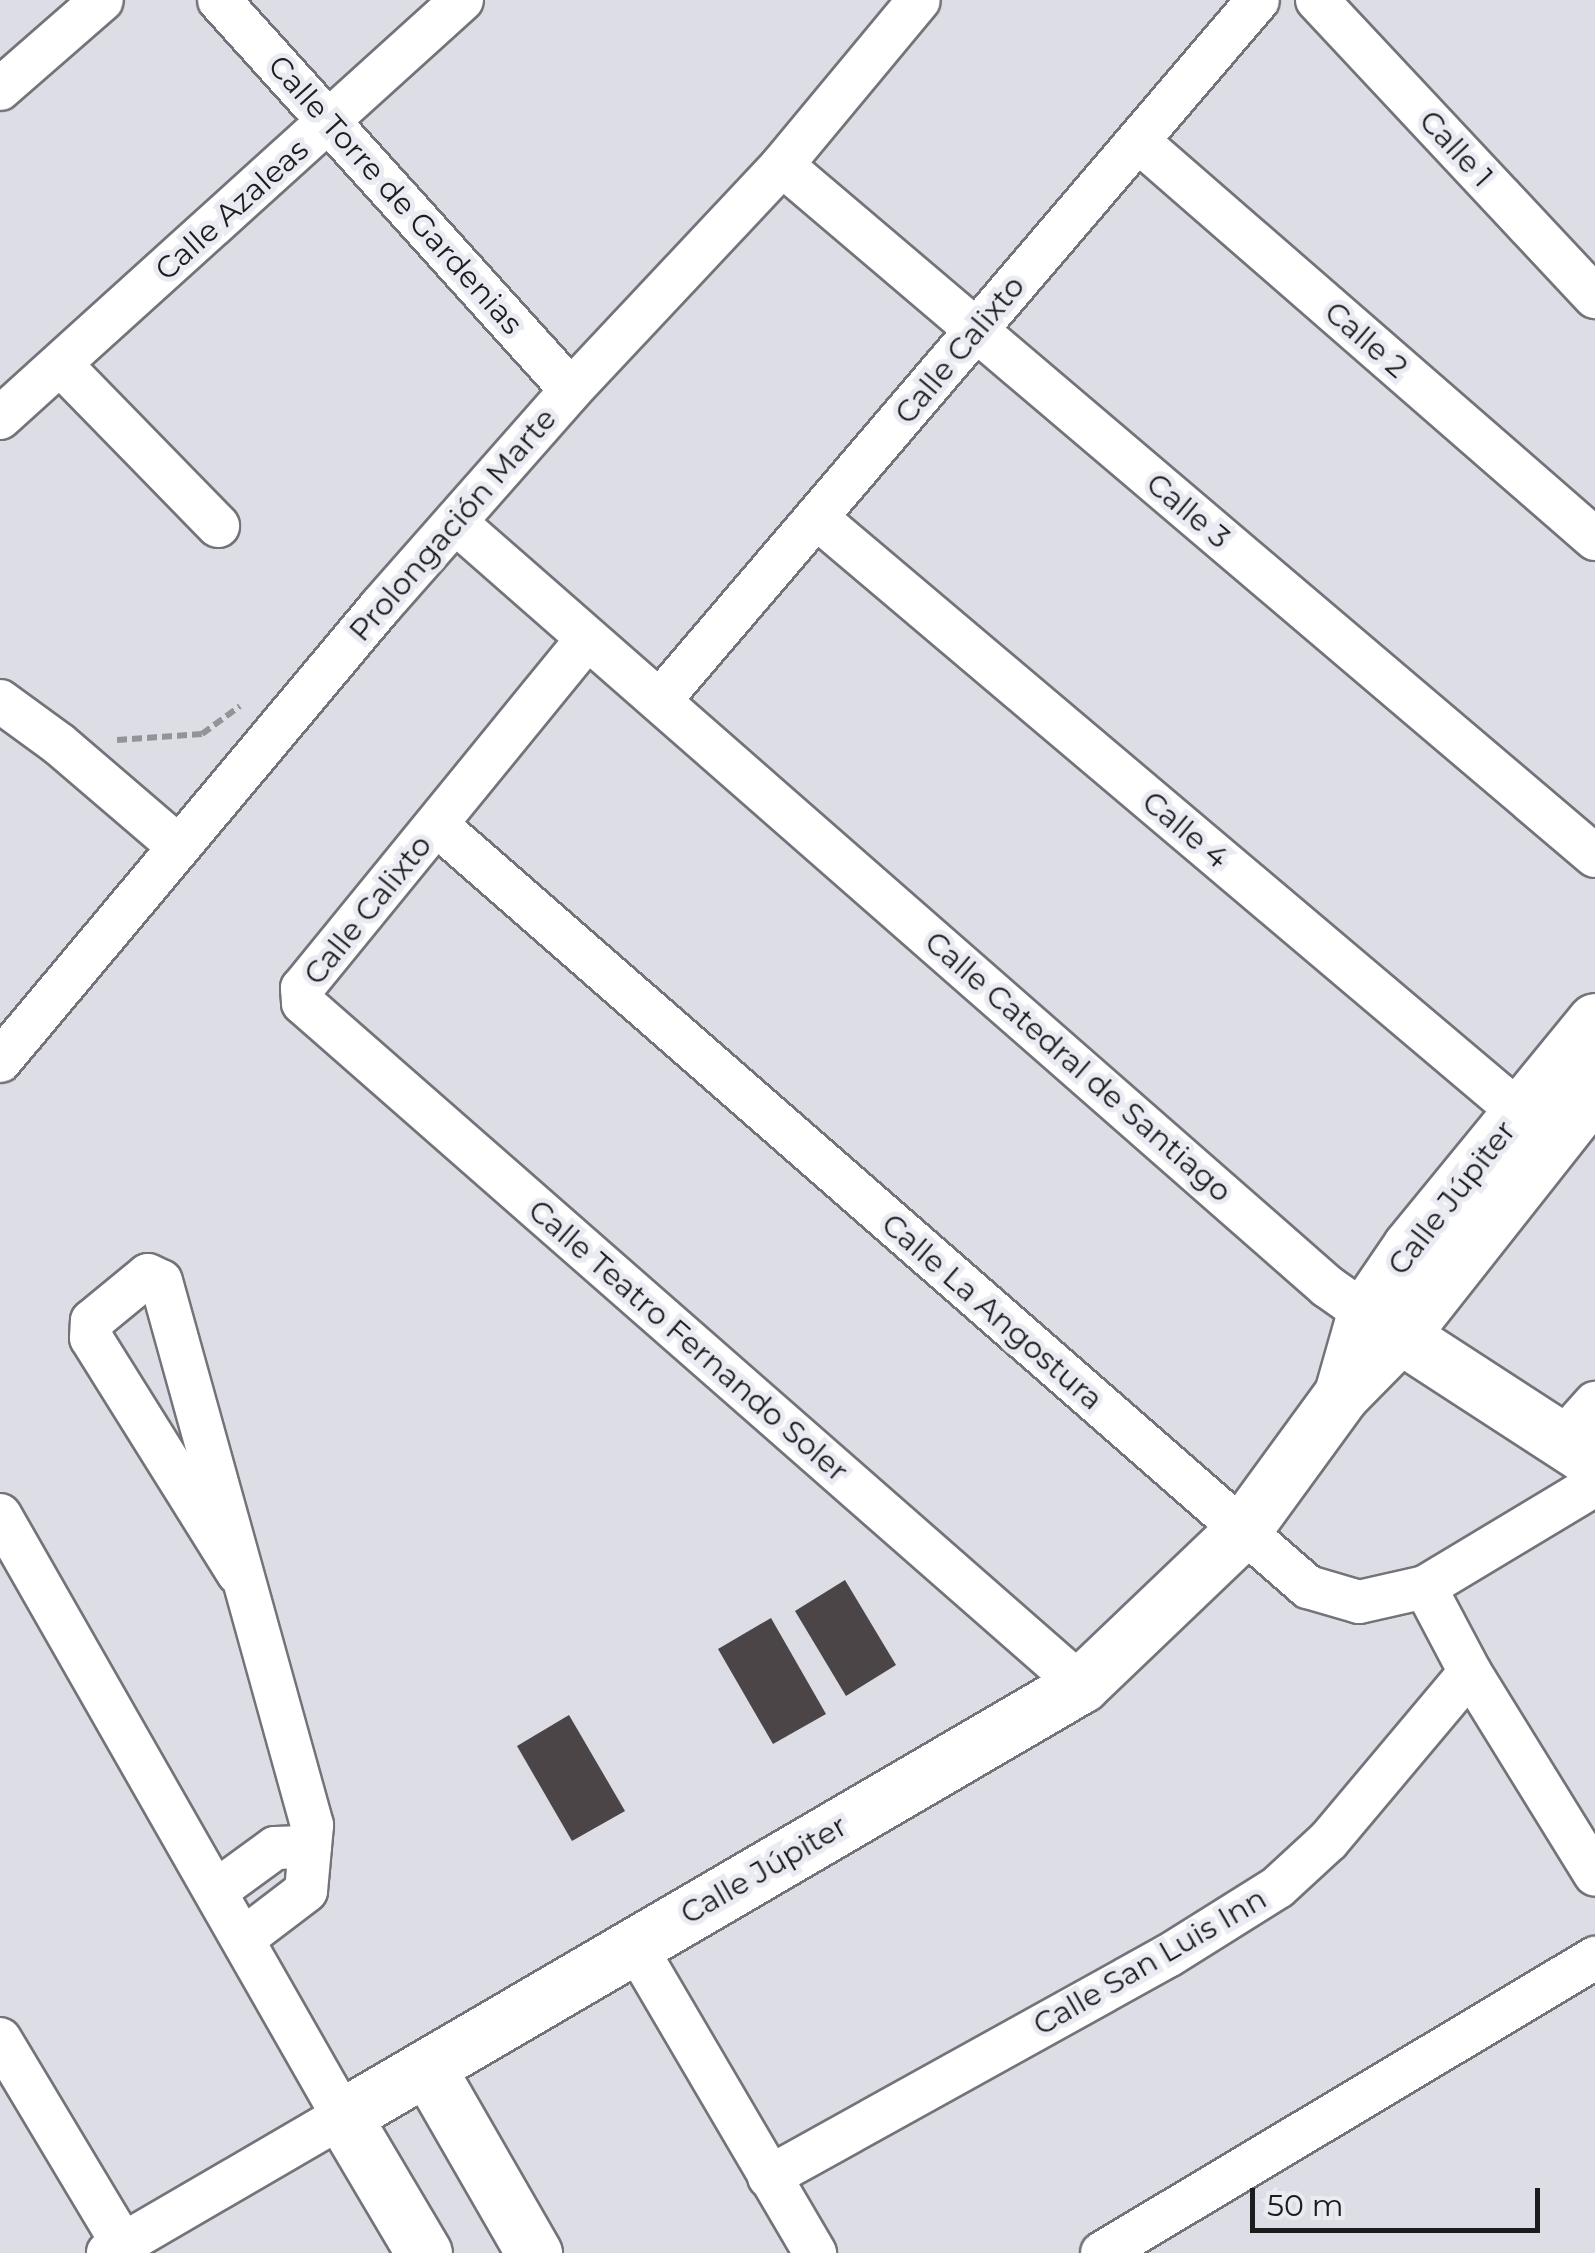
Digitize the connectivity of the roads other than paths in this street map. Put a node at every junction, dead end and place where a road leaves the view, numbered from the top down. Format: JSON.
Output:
{"nodes":[{"id":1,"x":102,"y":0,"type":"edge"},
{"id":2,"x":219,"y":0,"type":"edge"},
{"id":3,"x":462,"y":0,"type":"edge"},
{"id":4,"x":919,"y":0,"type":"edge"},
{"id":5,"x":1258,"y":0,"type":"edge"},
{"id":6,"x":1316,"y":0,"type":"edge"},
{"id":7,"x":0,"y":89,"type":"edge"},
{"id":8,"x":331,"y":121,"type":"junction"},
{"id":9,"x":1138,"y":141,"type":"junction"},
{"id":10,"x":782,"y":165,"type":"junction"},
{"id":11,"x":1595,"y":297,"type":"edge"},
{"id":12,"x":974,"y":331,"type":"junction"},
{"id":13,"x":62,"y":365,"type":"junction"},
{"id":14,"x":571,"y":390,"type":"junction"},
{"id":15,"x":0,"y":418,"type":"edge"},
{"id":16,"x":818,"y":519,"type":"junction"},
{"id":17,"x":455,"y":522,"type":"junction"},
{"id":18,"x":218,"y":526,"type":"dead end"},
{"id":19,"x":1595,"y":539,"type":"edge"},
{"id":20,"x":587,"y":639,"type":"junction"},
{"id":21,"x":660,"y":699,"type":"junction"},
{"id":22,"x":0,"y":701,"type":"edge"},
{"id":23,"x":438,"y":826,"type":"junction"},
{"id":24,"x":179,"y":847,"type":"junction"},
{"id":25,"x":1595,"y":856,"type":"edge"},
{"id":26,"x":300,"y":994,"type":"joint"},
{"id":27,"x":1595,"y":1021,"type":"edge"},
{"id":28,"x":0,"y":1061,"type":"edge"},
{"id":29,"x":1595,"y":1090,"type":"edge"},
{"id":30,"x":1535,"y":1126,"type":"junction"},
{"id":31,"x":1384,"y":1323,"type":"junction"},
{"id":32,"x":1584,"y":1435,"type":"edge"},
{"id":33,"x":1595,"y":1486,"type":"edge"},
{"id":34,"x":0,"y":1516,"type":"edge"},
{"id":35,"x":1242,"y":1531,"type":"junction"},
{"id":36,"x":238,"y":1573,"type":"junction"},
{"id":37,"x":1425,"y":1587,"type":"junction"},
{"id":38,"x":1470,"y":1672,"type":"junction"},
{"id":39,"x":1082,"y":1685,"type":"junction"},
{"id":40,"x":310,"y":1847,"type":"junction"},
{"id":41,"x":1595,"y":1874,"type":"edge"},
{"id":42,"x":216,"y":1891,"type":"junction"},
{"id":43,"x":243,"y":1939,"type":"junction"},
{"id":44,"x":634,"y":1946,"type":"junction"},
{"id":45,"x":1595,"y":1958,"type":"edge"},
{"id":46,"x":0,"y":2039,"type":"edge"},
{"id":47,"x":427,"y":2066,"type":"junction"},
{"id":48,"x":343,"y":2116,"type":"junction"},
{"id":49,"x":769,"y":2177,"type":"junction"},
{"id":50,"x":119,"y":2250,"type":"edge"},
{"id":51,"x":424,"y":2253,"type":"edge"},
{"id":52,"x":534,"y":2253,"type":"edge"},
{"id":53,"x":815,"y":2253,"type":"edge"},
{"id":54,"x":1102,"y":2253,"type":"edge"}],
"edges":[{"from":1,"to":7,"type":"street"},
{"from":2,"to":8,"type":"street","name":"Calle Torre de Gardenias"},
{"from":3,"to":8,"type":"street","name":"Calle Azaleas"},
{"from":4,"to":10,"type":"street","name":"Prolongación Marte"},
{"from":5,"to":9,"type":"street","name":"Calle Calixto"},
{"from":6,"to":11,"type":"street","name":"Calle 1"},
{"from":8,"to":13,"type":"street","name":"Calle Azaleas"},
{"from":8,"to":14,"type":"street","name":"Calle Torre de Gardenias"},
{"from":9,"to":12,"type":"street","name":"Calle Calixto"},
{"from":9,"to":19,"type":"street","name":"Calle 2"},
{"from":10,"to":12,"type":"street","name":"Calle 3"},
{"from":10,"to":14,"type":"street","name":"Prolongación Marte"},
{"from":12,"to":16,"type":"street","name":"Calle Calixto"},
{"from":12,"to":25,"type":"street","name":"Calle 3"},
{"from":13,"to":15,"type":"street","name":"Calle Azaleas"},
{"from":13,"to":18,"type":"street"},
{"from":14,"to":17,"type":"street","name":"Prolongación Marte"},
{"from":16,"to":21,"type":"street","name":"Calle Calixto"},
{"from":16,"to":30,"type":"street","name":"Calle 4"},
{"from":17,"to":20,"type":"street","name":"Calle Catedral de Santiago"},
{"from":17,"to":24,"type":"street","name":"Prolongación Marte"},
{"from":20,"to":21,"type":"street","name":"Calle Catedral de Santiago"},
{"from":20,"to":23,"type":"street","name":"Calle Calixto"},
{"from":21,"to":31,"type":"street","name":"Calle Catedral de Santiago"},
{"from":22,"to":24,"type":"street"},
{"from":23,"to":26,"type":"street","name":"Calle Calixto"},
{"from":23,"to":35,"type":"street","name":"Calle La Angostura"},
{"from":24,"to":28,"type":"street","name":"Prolongación Marte"},
{"from":26,"to":39,"type":"street","name":"Calle Teatro Fernando Soler"},
{"from":27,"to":30,"type":"street","name":"Calle Júpiter"},
{"from":29,"to":30,"type":"street","name":"Calle Júpiter"},
{"from":30,"to":31,"type":"street","name":"Calle Júpiter"},
{"from":31,"to":32,"type":"street","name":"Calle Catedral de Santiago"},
{"from":31,"to":35,"type":"street","name":"Calle Júpiter"},
{"from":33,"to":37,"type":"street","name":"Calle La Angostura"},
{"from":34,"to":42,"type":"street"},
{"from":35,"to":37,"type":"street","name":"Calle La Angostura"},
{"from":35,"to":39,"type":"street","name":"Calle Júpiter"},
{"from":36,"to":36,"type":"street"},
{"from":36,"to":40,"type":"street"},
{"from":37,"to":38,"type":"street"},
{"from":38,"to":41,"type":"street"},
{"from":38,"to":49,"type":"street","name":"Calle San Luis Inn"},
{"from":39,"to":44,"type":"street","name":"Calle Júpiter"},
{"from":40,"to":42,"type":"street"},
{"from":40,"to":43,"type":"street"},
{"from":42,"to":43,"type":"street"},
{"from":43,"to":48,"type":"street"},
{"from":44,"to":47,"type":"street","name":"Calle Júpiter"},
{"from":44,"to":49,"type":"street"},
{"from":45,"to":54,"type":"street"},
{"from":46,"to":50,"type":"street"},
{"from":47,"to":48,"type":"street","name":"Calle Júpiter"},
{"from":47,"to":52,"type":"street"},
{"from":48,"to":50,"type":"street","name":"Calle Júpiter"},
{"from":48,"to":51,"type":"street"},
{"from":49,"to":53,"type":"street"}]}
